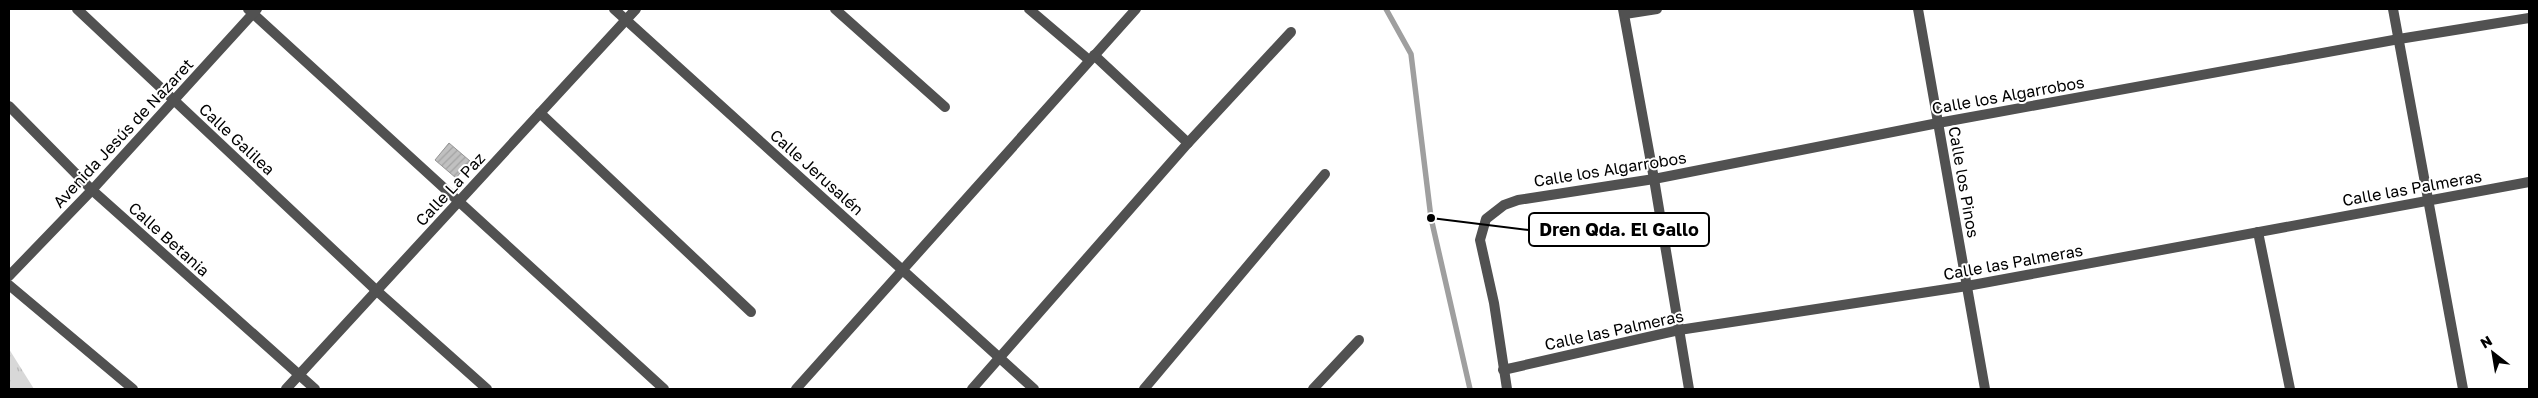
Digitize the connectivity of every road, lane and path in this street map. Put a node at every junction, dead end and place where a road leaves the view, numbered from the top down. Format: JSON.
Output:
{"nodes":[{"id":1,"x":77,"y":9,"type":"edge"},
{"id":2,"x":614,"y":9,"type":"edge"},
{"id":3,"x":636,"y":9,"type":"edge"},
{"id":4,"x":834,"y":9,"type":"edge"},
{"id":5,"x":1029,"y":9,"type":"edge"},
{"id":6,"x":1136,"y":9,"type":"edge"},
{"id":7,"x":1657,"y":9,"type":"edge"},
{"id":8,"x":1918,"y":9,"type":"edge"},
{"id":9,"x":2393,"y":9,"type":"edge"},
{"id":10,"x":253,"y":10,"type":"edge"},
{"id":11,"x":1624,"y":12,"type":"edge"},
{"id":12,"x":2529,"y":18,"type":"edge"},
{"id":13,"x":626,"y":19,"type":"junction"},
{"id":14,"x":1291,"y":32,"type":"dead end"},
{"id":15,"x":2398,"y":39,"type":"junction"},
{"id":16,"x":1092,"y":58,"type":"junction"},
{"id":17,"x":173,"y":101,"type":"junction"},
{"id":18,"x":9,"y":106,"type":"edge"},
{"id":19,"x":945,"y":107,"type":"dead end"},
{"id":20,"x":540,"y":113,"type":"junction"},
{"id":21,"x":1938,"y":122,"type":"junction"},
{"id":22,"x":1188,"y":143,"type":"junction"},
{"id":23,"x":1324,"y":174,"type":"dead end"},
{"id":24,"x":1654,"y":179,"type":"junction"},
{"id":25,"x":2529,"y":182,"type":"edge"},
{"id":26,"x":92,"y":190,"type":"junction"},
{"id":27,"x":2427,"y":201,"type":"junction"},
{"id":28,"x":458,"y":202,"type":"junction"},
{"id":29,"x":2258,"y":232,"type":"junction"},
{"id":30,"x":903,"y":270,"type":"junction"},
{"id":31,"x":9,"y":276,"type":"edge"},
{"id":32,"x":9,"y":285,"type":"edge"},
{"id":33,"x":1967,"y":286,"type":"junction"},
{"id":34,"x":377,"y":291,"type":"junction"},
{"id":35,"x":751,"y":312,"type":"dead end"},
{"id":36,"x":1679,"y":330,"type":"junction"},
{"id":37,"x":1359,"y":340,"type":"dead end"},
{"id":38,"x":1000,"y":358,"type":"junction"},
{"id":39,"x":1503,"y":370,"type":"junction"},
{"id":40,"x":300,"y":375,"type":"junction"},
{"id":41,"x":134,"y":389,"type":"edge"},
{"id":42,"x":286,"y":389,"type":"edge"},
{"id":43,"x":315,"y":389,"type":"edge"},
{"id":44,"x":486,"y":389,"type":"edge"},
{"id":45,"x":664,"y":389,"type":"edge"},
{"id":46,"x":796,"y":389,"type":"edge"},
{"id":47,"x":972,"y":389,"type":"edge"},
{"id":48,"x":1034,"y":389,"type":"edge"},
{"id":49,"x":1144,"y":389,"type":"edge"},
{"id":50,"x":1313,"y":389,"type":"edge"},
{"id":51,"x":1507,"y":389,"type":"edge"},
{"id":52,"x":1689,"y":389,"type":"edge"},
{"id":53,"x":1985,"y":389,"type":"edge"},
{"id":54,"x":2290,"y":389,"type":"edge"},
{"id":55,"x":2463,"y":389,"type":"edge"}],
"edges":[{"from":1,"to":17,"type":"street","name":"Calle Galilea"},
{"from":2,"to":13,"type":"street","name":"Calle Jerusalén"},
{"from":3,"to":13,"type":"street","name":"Calle La Paz"},
{"from":4,"to":19,"type":"street"},
{"from":5,"to":16,"type":"street"},
{"from":6,"to":16,"type":"street"},
{"from":7,"to":11,"type":"street"},
{"from":8,"to":21,"type":"street","name":"Calle los Pinos"},
{"from":9,"to":15,"type":"street"},
{"from":10,"to":17,"type":"street","name":"Avenida Jesús de Nazaret"},
{"from":10,"to":28,"type":"street"},
{"from":11,"to":24,"type":"street"},
{"from":12,"to":15,"type":"street","name":"Calle los Algarrobos"},
{"from":13,"to":20,"type":"street","name":"Calle La Paz"},
{"from":13,"to":30,"type":"street","name":"Calle Jerusalén"},
{"from":14,"to":22,"type":"street"},
{"from":15,"to":21,"type":"street","name":"Calle los Algarrobos"},
{"from":15,"to":27,"type":"street"},
{"from":16,"to":22,"type":"street"},
{"from":16,"to":30,"type":"street"},
{"from":17,"to":26,"type":"street","name":"Avenida Jesús de Nazaret"},
{"from":17,"to":34,"type":"street","name":"Calle Galilea"},
{"from":18,"to":26,"type":"street","name":"Calle Betania"},
{"from":20,"to":28,"type":"street","name":"Calle La Paz"},
{"from":20,"to":35,"type":"street"},
{"from":21,"to":24,"type":"street","name":"Calle los Algarrobos"},
{"from":21,"to":33,"type":"street","name":"Calle los Pinos"},
{"from":22,"to":38,"type":"street"},
{"from":23,"to":49,"type":"street"},
{"from":24,"to":36,"type":"street"},
{"from":24,"to":39,"type":"street","name":"Calle los Algarrobos"},
{"from":25,"to":27,"type":"street","name":"Calle las Palmeras"},
{"from":26,"to":31,"type":"street","name":"Avenida Jesús de Nazaret"},
{"from":26,"to":40,"type":"street","name":"Calle Betania"},
{"from":27,"to":29,"type":"street","name":"Calle las Palmeras"},
{"from":27,"to":55,"type":"street"},
{"from":28,"to":34,"type":"street","name":"Calle La Paz"},
{"from":28,"to":45,"type":"street"},
{"from":29,"to":33,"type":"street","name":"Calle las Palmeras"},
{"from":29,"to":54,"type":"street"},
{"from":30,"to":38,"type":"street","name":"Calle Jerusalén"},
{"from":30,"to":46,"type":"street"},
{"from":32,"to":41,"type":"street"},
{"from":33,"to":36,"type":"street","name":"Calle las Palmeras"},
{"from":33,"to":53,"type":"street","name":"Calle los Pinos"},
{"from":34,"to":40,"type":"street","name":"Calle La Paz"},
{"from":34,"to":44,"type":"street","name":"Calle Galilea"},
{"from":36,"to":39,"type":"street","name":"Calle las Palmeras"},
{"from":36,"to":52,"type":"street"},
{"from":37,"to":50,"type":"street"},
{"from":38,"to":47,"type":"street"},
{"from":38,"to":48,"type":"street","name":"Calle Jerusalén"},
{"from":39,"to":51,"type":"street"},
{"from":40,"to":42,"type":"street","name":"Calle La Paz"},
{"from":40,"to":43,"type":"street","name":"Calle Betania"}]}
